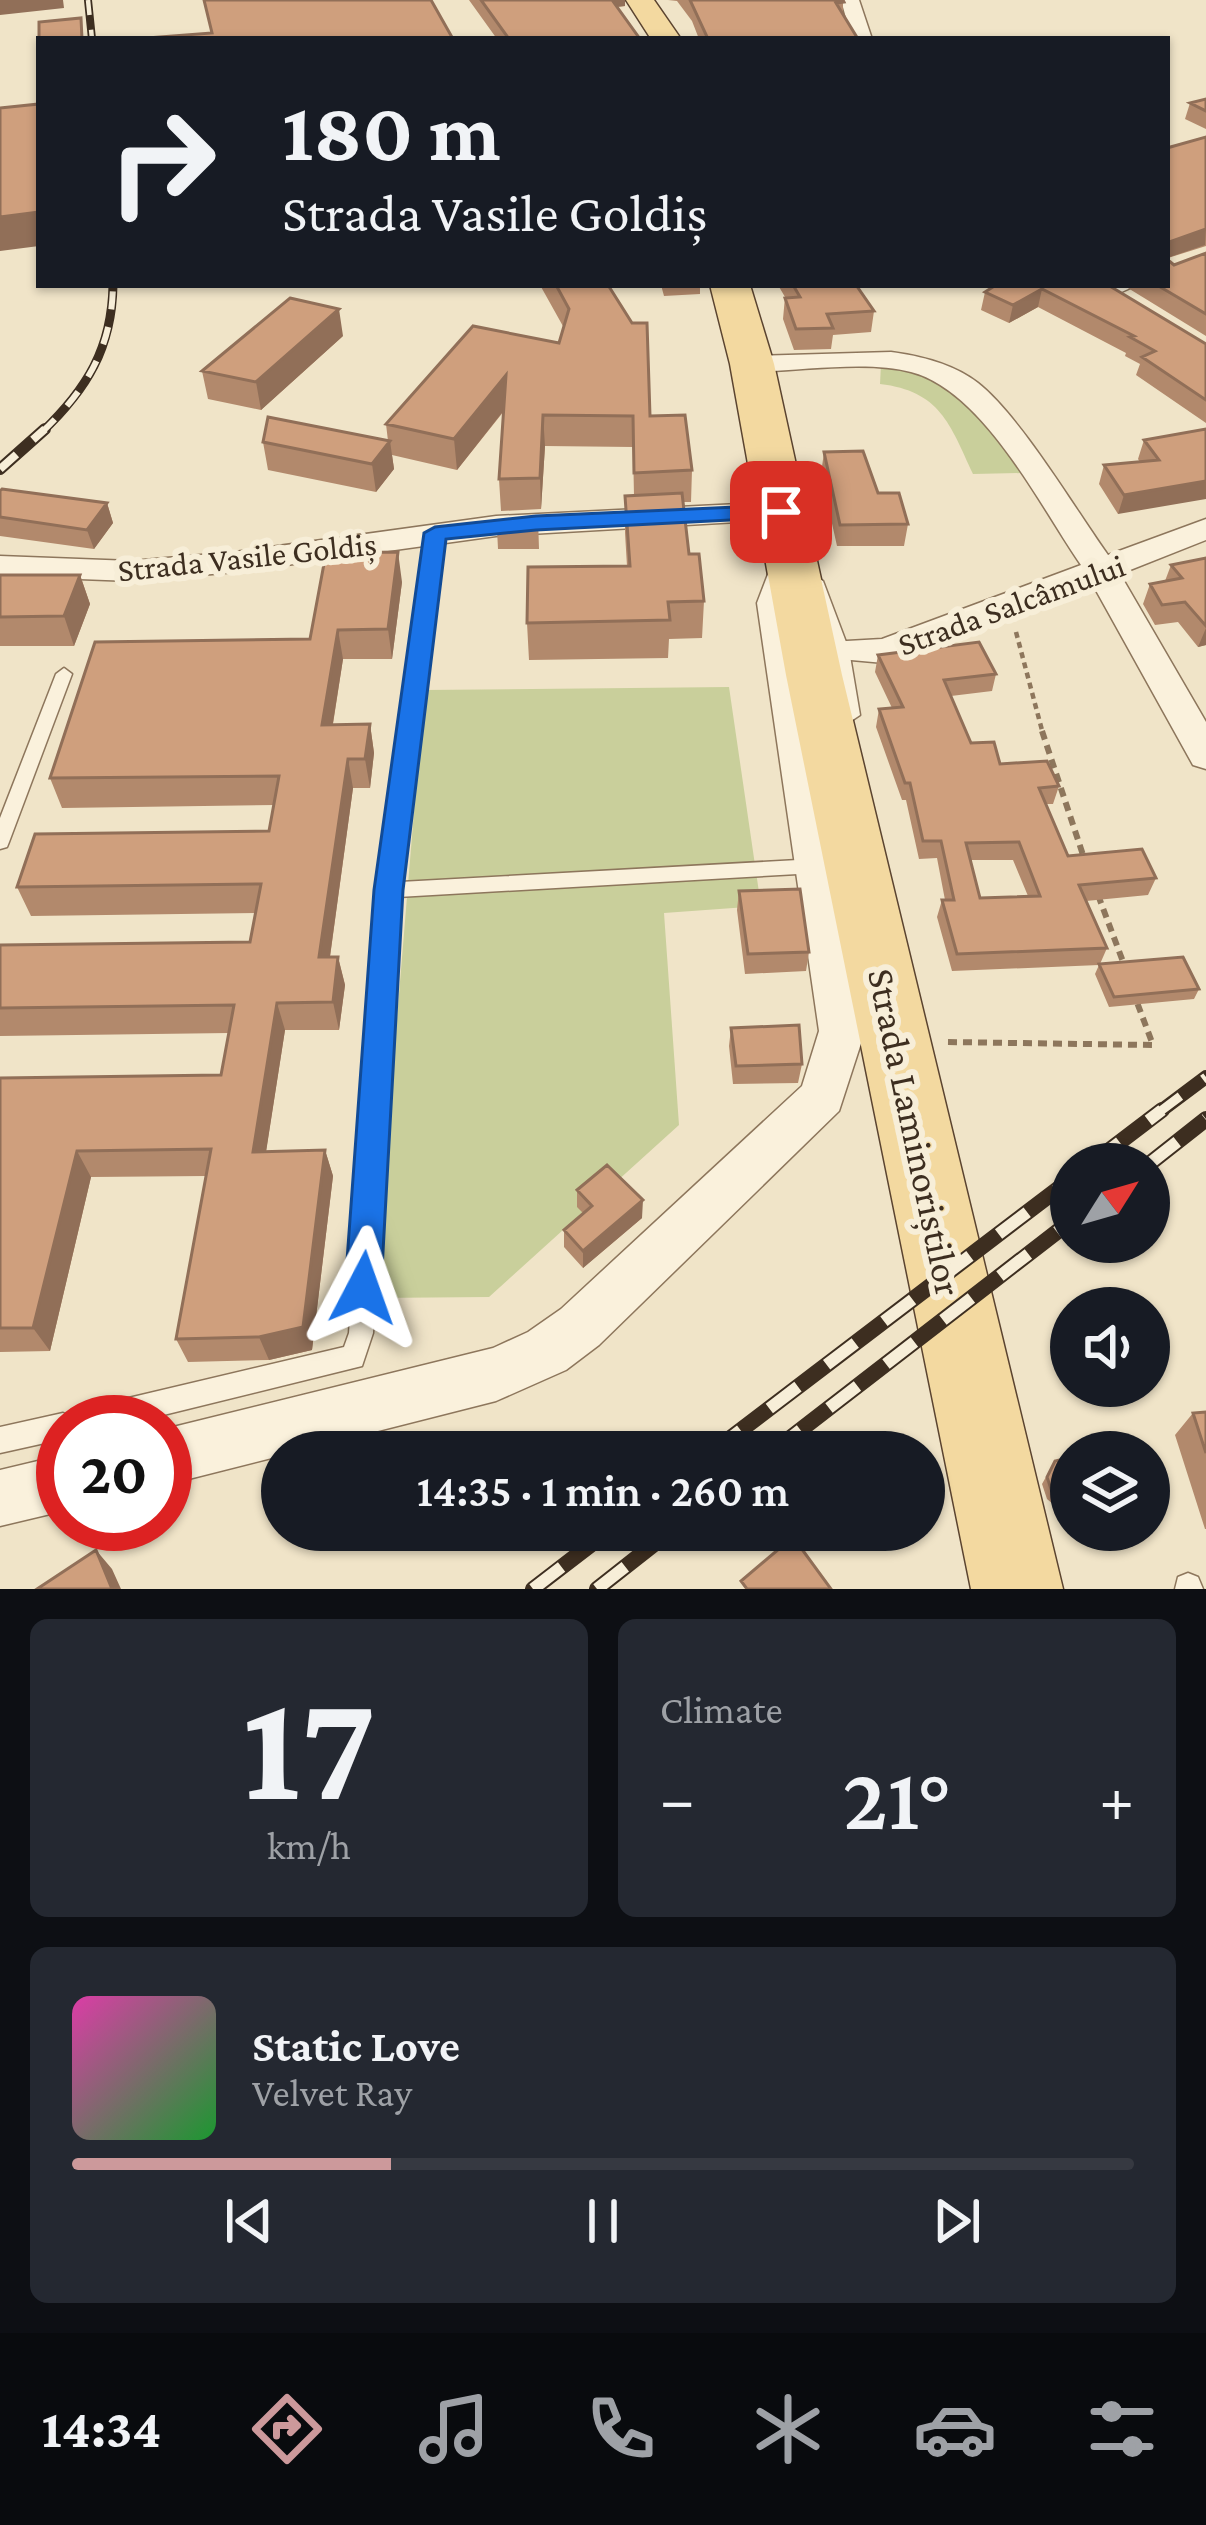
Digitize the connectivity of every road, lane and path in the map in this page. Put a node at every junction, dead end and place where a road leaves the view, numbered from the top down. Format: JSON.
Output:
{"nodes":[{"id":1,"x":640,"y":0,"type":"edge"},
{"id":2,"x":850,"y":0,"type":"edge"},
{"id":3,"x":664,"y":36,"type":"edge"},
{"id":4,"x":861,"y":36,"type":"edge"},
{"id":5,"x":731,"y":288,"type":"edge"},
{"id":6,"x":1109,"y":288,"type":"edge"},
{"id":7,"x":1139,"y":312,"type":"edge"},
{"id":8,"x":752,"y":364,"type":"junction"},
{"id":9,"x":781,"y":512,"type":"junction"},
{"id":10,"x":1206,"y":529,"type":"edge"},
{"id":11,"x":435,"y":533,"type":"junction"},
{"id":12,"x":0,"y":566,"type":"edge"},
{"id":13,"x":792,"y":566,"type":"junction"},
{"id":14,"x":1102,"y":571,"type":"junction"},
{"id":15,"x":1010,"y":605,"type":"junction"},
{"id":16,"x":828,"y":663,"type":"junction"},
{"id":17,"x":64,"y":674,"type":"dead end"},
{"id":18,"x":856,"y":743,"type":"dead end"},
{"id":19,"x":1206,"y":755,"type":"edge"},
{"id":20,"x":0,"y":842,"type":"edge"},
{"id":21,"x":837,"y":865,"type":"junction"},
{"id":22,"x":389,"y":890,"type":"junction"},
{"id":23,"x":946,"y":1042,"type":"dead end"},
{"id":24,"x":192,"y":1397,"type":"edge"},
{"id":25,"x":36,"y":1432,"type":"edge"},
{"id":26,"x":0,"y":1440,"type":"edge"},
{"id":27,"x":192,"y":1450,"type":"edge"},
{"id":28,"x":36,"y":1489,"type":"edge"},
{"id":29,"x":0,"y":1498,"type":"edge"},
{"id":30,"x":1017,"y":1589,"type":"edge"}],
"edges":[{"from":1,"to":3,"type":"main road"},
{"from":2,"to":4,"type":"street"},
{"from":5,"to":8,"type":"main road","name":"Strada Laminoriștilor"},
{"from":6,"to":7,"type":"street"},
{"from":8,"to":9,"type":"main road","name":"Strada Laminoriștilor"},
{"from":8,"to":14,"type":"street"},
{"from":9,"to":11,"type":"street","name":"Strada Vasile Goldiș"},
{"from":9,"to":13,"type":"main road","name":"Strada Laminoriștilor"},
{"from":10,"to":14,"type":"street","name":"Strada Salcâmului"},
{"from":11,"to":12,"type":"street","name":"Strada Vasile Goldiș"},
{"from":11,"to":22,"type":"lane"},
{"from":13,"to":16,"type":"main road","name":"Strada Laminoriștilor"},
{"from":13,"to":21,"type":"street"},
{"from":14,"to":15,"type":"street","name":"Strada Salcâmului"},
{"from":14,"to":19,"type":"street"},
{"from":15,"to":16,"type":"street","name":"Strada Salcâmului"},
{"from":15,"to":23,"type":"path"},
{"from":16,"to":18,"type":"lane"},
{"from":16,"to":21,"type":"main road","name":"Strada Laminoriștilor"},
{"from":17,"to":20,"type":"lane"},
{"from":21,"to":22,"type":"lane"},
{"from":21,"to":27,"type":"street"},
{"from":21,"to":30,"type":"main road","name":"Strada Laminoriștilor"},
{"from":22,"to":24,"type":"lane"},
{"from":25,"to":26,"type":"lane"},
{"from":28,"to":29,"type":"street"}]}
